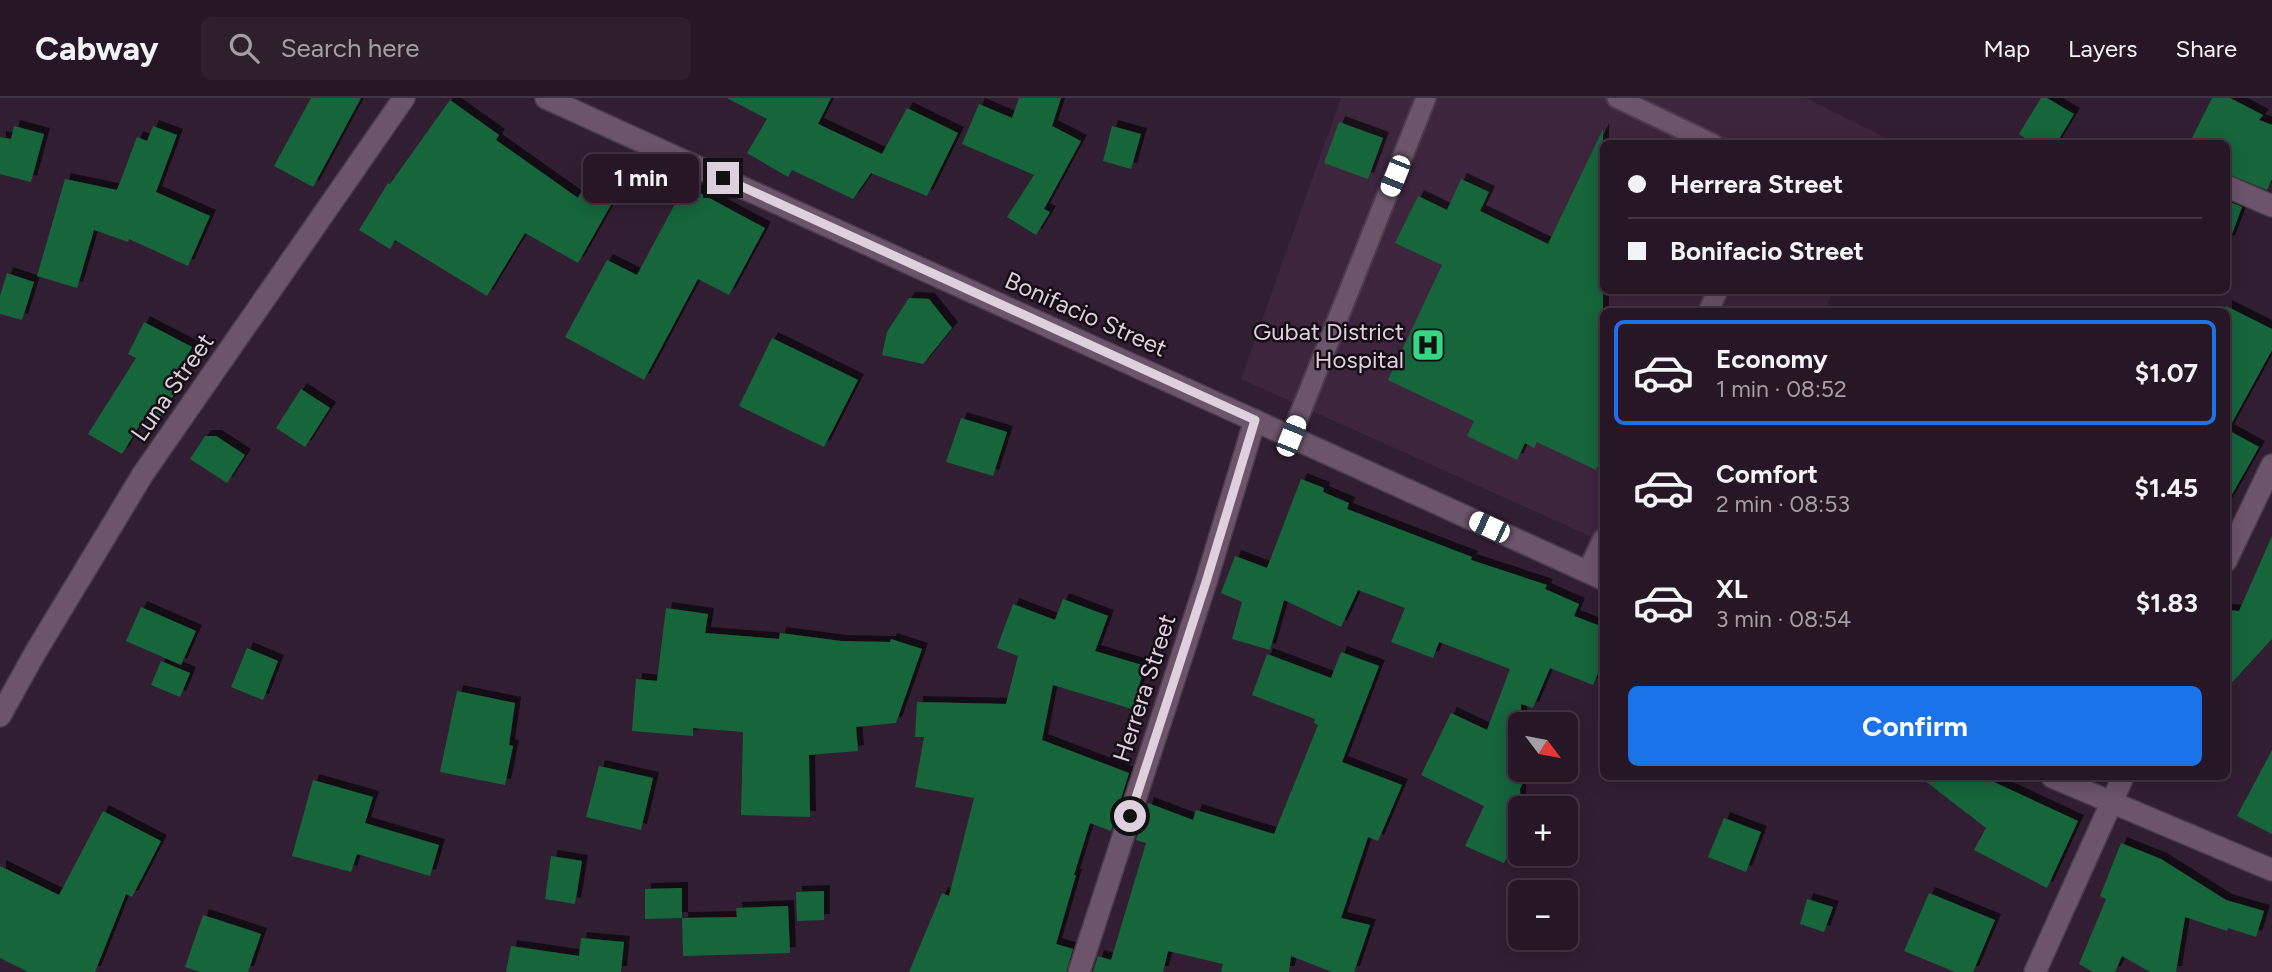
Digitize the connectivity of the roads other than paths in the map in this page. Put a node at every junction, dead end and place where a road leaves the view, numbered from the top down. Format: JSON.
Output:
{"nodes":[{"id":1,"x":404,"y":98,"type":"edge"},
{"id":2,"x":546,"y":98,"type":"edge"},
{"id":3,"x":1426,"y":98,"type":"edge"},
{"id":4,"x":1617,"y":98,"type":"edge"},
{"id":5,"x":1705,"y":140,"type":"edge"},
{"id":6,"x":2230,"y":188,"type":"edge"},
{"id":7,"x":2272,"y":206,"type":"edge"},
{"id":8,"x":1255,"y":420,"type":"junction"},
{"id":9,"x":1291,"y":436,"type":"junction"},
{"id":10,"x":2272,"y":465,"type":"edge"},
{"id":11,"x":1600,"y":553,"type":"edge"},
{"id":12,"x":2230,"y":553,"type":"edge"},
{"id":13,"x":1595,"y":576,"type":"edge"},
{"id":14,"x":0,"y":716,"type":"edge"},
{"id":15,"x":2059,"y":780,"type":"edge"},
{"id":16,"x":2122,"y":780,"type":"edge"},
{"id":17,"x":2110,"y":803,"type":"junction"},
{"id":18,"x":2272,"y":870,"type":"edge"},
{"id":19,"x":1079,"y":972,"type":"edge"},
{"id":20,"x":2035,"y":972,"type":"edge"}],
"edges":[{"from":1,"to":14,"type":"street","name":"Luna Street"},
{"from":2,"to":8,"type":"street","name":"Bonifacio Street"},
{"from":3,"to":9,"type":"lane"},
{"from":4,"to":5,"type":"lane"},
{"from":6,"to":7,"type":"street"},
{"from":8,"to":9,"type":"street","name":"Bonifacio Street"},
{"from":8,"to":19,"type":"street","name":"Herrera Street"},
{"from":9,"to":13,"type":"street","name":"Bonifacio Street"},
{"from":10,"to":12,"type":"street"},
{"from":11,"to":13,"type":"lane"},
{"from":15,"to":17,"type":"street"},
{"from":16,"to":17,"type":"street"},
{"from":17,"to":18,"type":"street"},
{"from":17,"to":20,"type":"street"}]}
